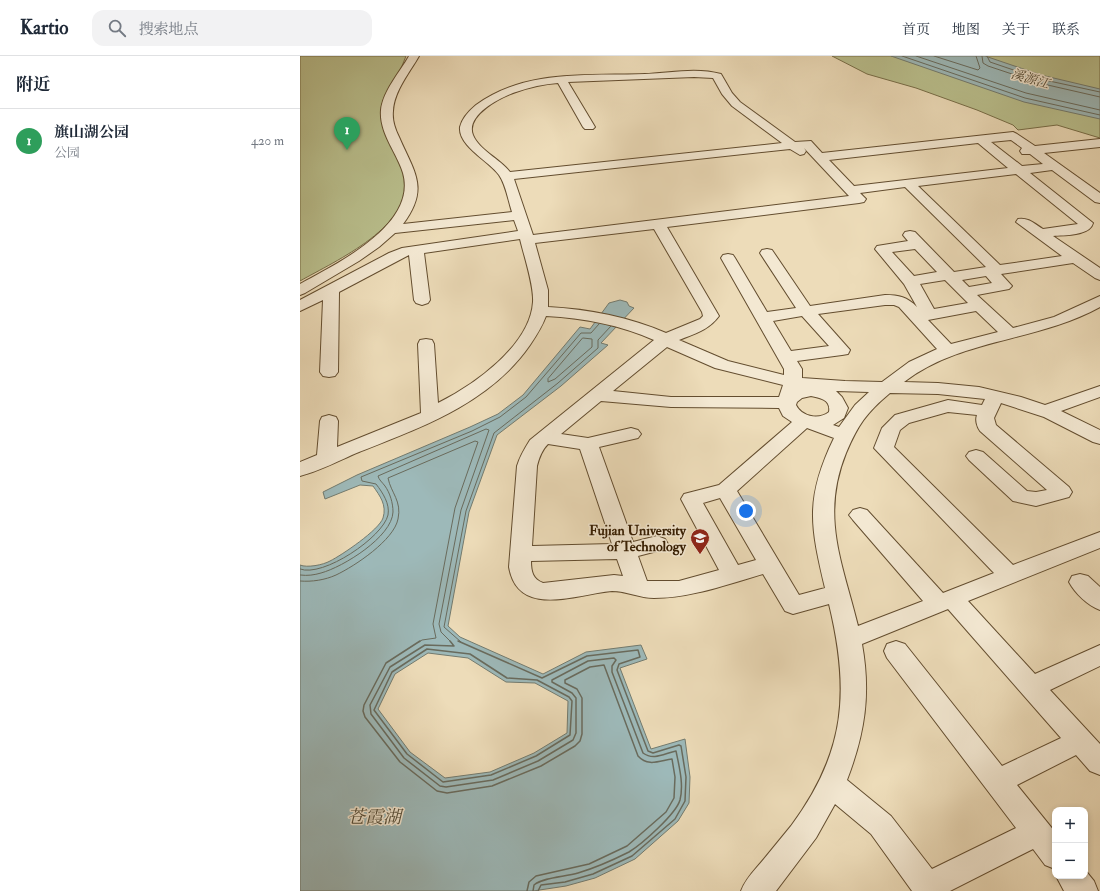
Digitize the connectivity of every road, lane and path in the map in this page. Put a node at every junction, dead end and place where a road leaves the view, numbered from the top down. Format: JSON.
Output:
{"nodes":[{"id":1,"x":414,"y":56,"type":"edge"},
{"id":2,"x":561,"y":79,"type":"junction"},
{"id":3,"x":589,"y":127,"type":"dead end"},
{"id":4,"x":981,"y":140,"type":"junction"},
{"id":5,"x":1100,"y":143,"type":"edge"},
{"id":6,"x":806,"y":150,"type":"junction"},
{"id":7,"x":1033,"y":150,"type":"junction"},
{"id":8,"x":999,"y":154,"type":"junction"},
{"id":9,"x":1054,"y":166,"type":"junction"},
{"id":10,"x":1020,"y":170,"type":"junction"},
{"id":11,"x":508,"y":179,"type":"junction"},
{"id":12,"x":908,"y":183,"type":"junction"},
{"id":13,"x":855,"y":194,"type":"junction"},
{"id":14,"x":1100,"y":199,"type":"edge"},
{"id":15,"x":518,"y":209,"type":"junction"},
{"id":16,"x":401,"y":217,"type":"junction"},
{"id":17,"x":447,"y":217,"type":"junction"},
{"id":18,"x":1023,"y":222,"type":"dead end"},
{"id":19,"x":660,"y":228,"type":"junction"},
{"id":20,"x":391,"y":229,"type":"junction"},
{"id":21,"x":1040,"y":234,"type":"junction"},
{"id":22,"x":528,"y":240,"type":"junction"},
{"id":23,"x":416,"y":249,"type":"junction"},
{"id":24,"x":767,"y":253,"type":"dead end"},
{"id":25,"x":728,"y":258,"type":"dead end"},
{"id":26,"x":1075,"y":258,"type":"junction"},
{"id":27,"x":993,"y":271,"type":"junction"},
{"id":28,"x":1100,"y":275,"type":"edge"},
{"id":29,"x":950,"y":276,"type":"junction"},
{"id":30,"x":910,"y":281,"type":"junction"},
{"id":31,"x":332,"y":289,"type":"junction"},
{"id":32,"x":300,"y":290,"type":"edge"},
{"id":33,"x":965,"y":292,"type":"junction"},
{"id":34,"x":422,"y":300,"type":"dead end"},
{"id":35,"x":1100,"y":301,"type":"edge"},
{"id":36,"x":300,"y":306,"type":"edge"},
{"id":37,"x":980,"y":306,"type":"junction"},
{"id":38,"x":540,"y":311,"type":"junction"},
{"id":39,"x":806,"y":311,"type":"junction"},
{"id":40,"x":923,"y":316,"type":"junction"},
{"id":41,"x":764,"y":317,"type":"junction"},
{"id":42,"x":1009,"y":334,"type":"junction"},
{"id":43,"x":666,"y":339,"type":"junction"},
{"id":44,"x":426,"y":344,"type":"dead end"},
{"id":45,"x":948,"y":351,"type":"junction"},
{"id":46,"x":786,"y":357,"type":"junction"},
{"id":47,"x":329,"y":372,"type":"dead end"},
{"id":48,"x":793,"y":382,"type":"junction"},
{"id":49,"x":887,"y":388,"type":"junction"},
{"id":50,"x":1100,"y":391,"type":"edge"},
{"id":51,"x":596,"y":395,"type":"junction"},
{"id":52,"x":786,"y":403,"type":"junction"},
{"id":53,"x":992,"y":404,"type":"junction"},
{"id":54,"x":1044,"y":411,"type":"junction"},
{"id":55,"x":430,"y":415,"type":"junction"},
{"id":56,"x":328,"y":421,"type":"dead end"},
{"id":57,"x":804,"y":421,"type":"junction"},
{"id":58,"x":630,"y":434,"type":"dead end"},
{"id":59,"x":844,"y":435,"type":"junction"},
{"id":60,"x":544,"y":438,"type":"junction"},
{"id":61,"x":1100,"y":438,"type":"edge"},
{"id":62,"x":588,"y":444,"type":"junction"},
{"id":63,"x":976,"y":456,"type":"dead end"},
{"id":64,"x":328,"y":457,"type":"junction"},
{"id":65,"x":300,"y":470,"type":"edge"},
{"id":66,"x":726,"y":490,"type":"junction"},
{"id":67,"x":860,"y":515,"type":"dead end"},
{"id":68,"x":1100,"y":540,"type":"edge"},
{"id":69,"x":657,"y":544,"type":"dead end"},
{"id":70,"x":626,"y":551,"type":"junction"},
{"id":71,"x":521,"y":554,"type":"junction"},
{"id":72,"x":769,"y":564,"type":"junction"},
{"id":73,"x":732,"y":574,"type":"junction"},
{"id":74,"x":1010,"y":576,"type":"junction"},
{"id":75,"x":1080,"y":582,"type":"dead end"},
{"id":76,"x":638,"y":588,"type":"junction"},
{"id":77,"x":838,"y":593,"type":"junction"},
{"id":78,"x":945,"y":601,"type":"junction"},
{"id":79,"x":1100,"y":601,"type":"edge"},
{"id":80,"x":849,"y":639,"type":"junction"},
{"id":81,"x":896,"y":651,"type":"dead end"},
{"id":82,"x":1100,"y":655,"type":"edge"},
{"id":83,"x":1031,"y":687,"type":"junction"},
{"id":84,"x":1080,"y":741,"type":"junction"},
{"id":85,"x":1100,"y":763,"type":"edge"},
{"id":86,"x":998,"y":781,"type":"junction"},
{"id":87,"x":832,"y":785,"type":"junction"},
{"id":88,"x":1037,"y":832,"type":"junction"},
{"id":89,"x":1052,"y":851,"type":"edge"},
{"id":90,"x":1073,"y":879,"type":"edge"},
{"id":91,"x":929,"y":889,"type":"edge"},
{"id":92,"x":756,"y":891,"type":"edge"},
{"id":93,"x":1083,"y":891,"type":"edge"}],
"edges":[{"from":1,"to":16,"type":"street"},
{"from":2,"to":3,"type":"street"},
{"from":2,"to":6,"type":"street"},
{"from":2,"to":11,"type":"street"},
{"from":4,"to":6,"type":"street"},
{"from":4,"to":7,"type":"street"},
{"from":4,"to":8,"type":"street"},
{"from":5,"to":7,"type":"street"},
{"from":6,"to":11,"type":"street"},
{"from":6,"to":13,"type":"street"},
{"from":7,"to":8,"type":"street"},
{"from":7,"to":9,"type":"street"},
{"from":8,"to":10,"type":"street"},
{"from":9,"to":10,"type":"street"},
{"from":9,"to":14,"type":"street"},
{"from":10,"to":12,"type":"street"},
{"from":10,"to":21,"type":"street"},
{"from":11,"to":15,"type":"street"},
{"from":12,"to":13,"type":"street"},
{"from":12,"to":27,"type":"street"},
{"from":13,"to":19,"type":"street"},
{"from":15,"to":17,"type":"street"},
{"from":15,"to":22,"type":"street"},
{"from":16,"to":17,"type":"street"},
{"from":16,"to":20,"type":"street"},
{"from":17,"to":20,"type":"street"},
{"from":18,"to":21,"type":"street"},
{"from":19,"to":22,"type":"street"},
{"from":19,"to":43,"type":"street"},
{"from":20,"to":32,"type":"street"},
{"from":21,"to":26,"type":"street"},
{"from":22,"to":23,"type":"street"},
{"from":22,"to":38,"type":"street"},
{"from":23,"to":31,"type":"street"},
{"from":23,"to":34,"type":"street"},
{"from":24,"to":39,"type":"street"},
{"from":25,"to":41,"type":"street"},
{"from":26,"to":27,"type":"street"},
{"from":26,"to":28,"type":"street"},
{"from":27,"to":29,"type":"street"},
{"from":27,"to":33,"type":"street"},
{"from":29,"to":30,"type":"street"},
{"from":29,"to":30,"type":"street"},
{"from":29,"to":33,"type":"street"},
{"from":30,"to":40,"type":"street"},
{"from":31,"to":36,"type":"street"},
{"from":31,"to":47,"type":"street"},
{"from":33,"to":37,"type":"street"},
{"from":35,"to":42,"type":"street"},
{"from":37,"to":40,"type":"street"},
{"from":37,"to":42,"type":"street"},
{"from":38,"to":43,"type":"street"},
{"from":38,"to":55,"type":"street"},
{"from":39,"to":40,"type":"street"},
{"from":39,"to":41,"type":"street"},
{"from":39,"to":46,"type":"street"},
{"from":40,"to":45,"type":"street"},
{"from":41,"to":46,"type":"street"},
{"from":42,"to":45,"type":"street"},
{"from":43,"to":48,"type":"street"},
{"from":43,"to":51,"type":"street"},
{"from":44,"to":55,"type":"street"},
{"from":45,"to":49,"type":"street"},
{"from":46,"to":48,"type":"street"},
{"from":48,"to":49,"type":"street"},
{"from":48,"to":52,"type":"street"},
{"from":49,"to":53,"type":"street"},
{"from":49,"to":59,"type":"street"},
{"from":50,"to":54,"type":"street"},
{"from":51,"to":52,"type":"street"},
{"from":51,"to":60,"type":"street"},
{"from":52,"to":57,"type":"street"},
{"from":52,"to":57,"type":"street"},
{"from":53,"to":54,"type":"street"},
{"from":53,"to":63,"type":"street"},
{"from":53,"to":74,"type":"street"},
{"from":54,"to":61,"type":"street"},
{"from":55,"to":64,"type":"street"},
{"from":56,"to":64,"type":"street"},
{"from":57,"to":59,"type":"street"},
{"from":57,"to":66,"type":"street"},
{"from":58,"to":62,"type":"street"},
{"from":59,"to":77,"type":"street"},
{"from":60,"to":62,"type":"street"},
{"from":60,"to":71,"type":"street"},
{"from":62,"to":70,"type":"street"},
{"from":64,"to":65,"type":"street"},
{"from":66,"to":72,"type":"street"},
{"from":66,"to":73,"type":"street"},
{"from":67,"to":78,"type":"street"},
{"from":68,"to":74,"type":"street"},
{"from":69,"to":70,"type":"street"},
{"from":70,"to":71,"type":"street"},
{"from":70,"to":76,"type":"street"},
{"from":71,"to":76,"type":"street"},
{"from":72,"to":73,"type":"street"},
{"from":72,"to":77,"type":"street"},
{"from":73,"to":76,"type":"street"},
{"from":74,"to":78,"type":"street"},
{"from":75,"to":79,"type":"street"},
{"from":77,"to":80,"type":"street"},
{"from":78,"to":80,"type":"street"},
{"from":78,"to":83,"type":"street"},
{"from":80,"to":87,"type":"street"},
{"from":81,"to":86,"type":"street"},
{"from":82,"to":83,"type":"street"},
{"from":83,"to":84,"type":"street"},
{"from":84,"to":85,"type":"street"},
{"from":84,"to":86,"type":"street"},
{"from":86,"to":88,"type":"street"},
{"from":87,"to":91,"type":"street"},
{"from":87,"to":92,"type":"street"},
{"from":88,"to":89,"type":"street"},
{"from":88,"to":91,"type":"street"},
{"from":90,"to":93,"type":"street"}]}
